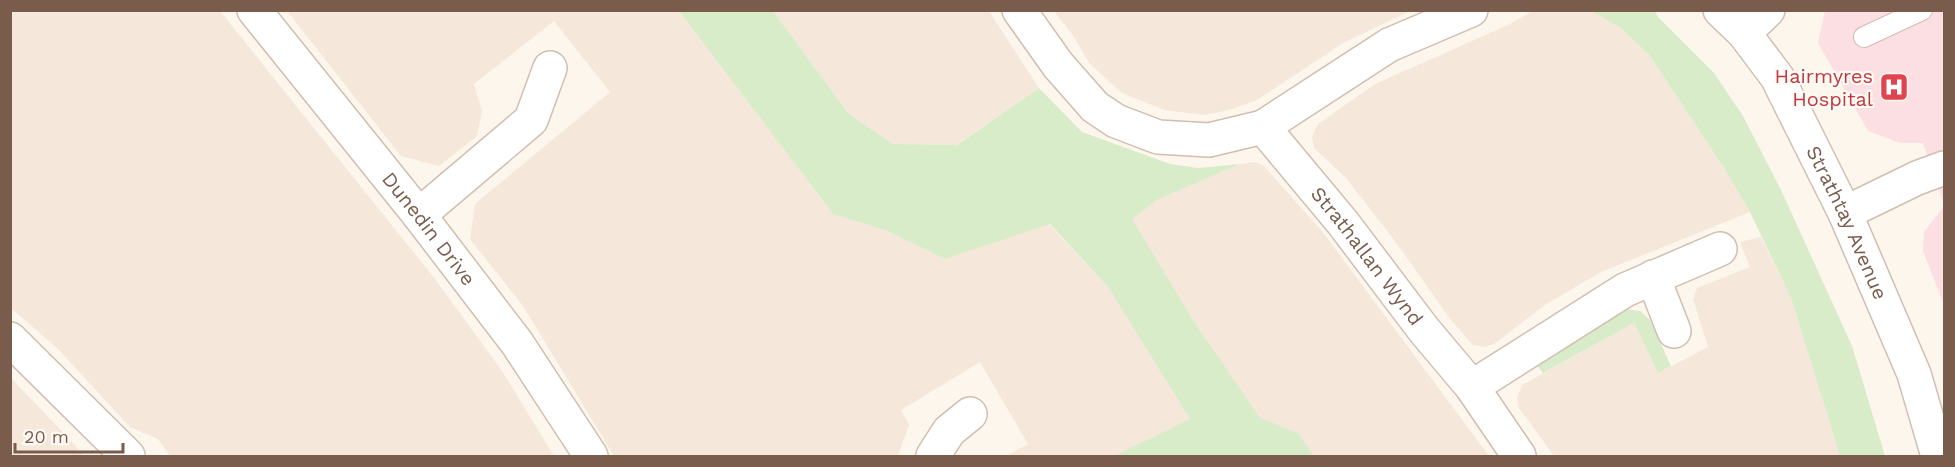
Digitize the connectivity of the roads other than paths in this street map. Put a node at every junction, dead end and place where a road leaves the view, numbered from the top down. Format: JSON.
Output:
{"nodes":[{"id":1,"x":254,"y":10,"type":"edge"},
{"id":2,"x":1019,"y":10,"type":"edge"},
{"id":3,"x":1720,"y":10,"type":"edge"},
{"id":4,"x":1767,"y":10,"type":"edge"},
{"id":5,"x":1922,"y":10,"type":"edge"},
{"id":6,"x":1462,"y":13,"type":"edge"},
{"id":7,"x":1744,"y":33,"type":"junction"},
{"id":8,"x":1864,"y":38,"type":"dead end"},
{"id":9,"x":550,"y":68,"type":"dead end"},
{"id":10,"x":1263,"y":127,"type":"junction"},
{"id":11,"x":1944,"y":168,"type":"edge"},
{"id":12,"x":1845,"y":213,"type":"junction"},
{"id":13,"x":419,"y":215,"type":"junction"},
{"id":14,"x":1720,"y":249,"type":"dead end"},
{"id":15,"x":1653,"y":277,"type":"junction"},
{"id":16,"x":1674,"y":331,"type":"dead end"},
{"id":17,"x":10,"y":339,"type":"edge"},
{"id":18,"x":1472,"y":387,"type":"junction"},
{"id":19,"x":970,"y":414,"type":"dead end"},
{"id":20,"x":128,"y":456,"type":"edge"},
{"id":21,"x":591,"y":456,"type":"edge"},
{"id":22,"x":933,"y":456,"type":"edge"},
{"id":23,"x":1519,"y":456,"type":"edge"},
{"id":24,"x":1938,"y":456,"type":"edge"}],
"edges":[{"from":1,"to":13,"type":"street","name":"Dunedin Drive"},
{"from":2,"to":10,"type":"street"},
{"from":3,"to":7,"type":"street","name":"Strathtay Avenue"},
{"from":4,"to":7,"type":"street"},
{"from":5,"to":8,"type":"lane"},
{"from":6,"to":10,"type":"street"},
{"from":7,"to":12,"type":"street","name":"Strathtay Avenue"},
{"from":9,"to":13,"type":"street"},
{"from":10,"to":18,"type":"street","name":"Strathallan Wynd"},
{"from":11,"to":12,"type":"street"},
{"from":12,"to":24,"type":"street","name":"Strathtay Avenue"},
{"from":13,"to":21,"type":"street","name":"Dunedin Drive"},
{"from":14,"to":15,"type":"street"},
{"from":15,"to":16,"type":"street"},
{"from":15,"to":18,"type":"street"},
{"from":17,"to":20,"type":"street"},
{"from":18,"to":23,"type":"street","name":"Strathallan Wynd"},
{"from":19,"to":22,"type":"street"}]}
